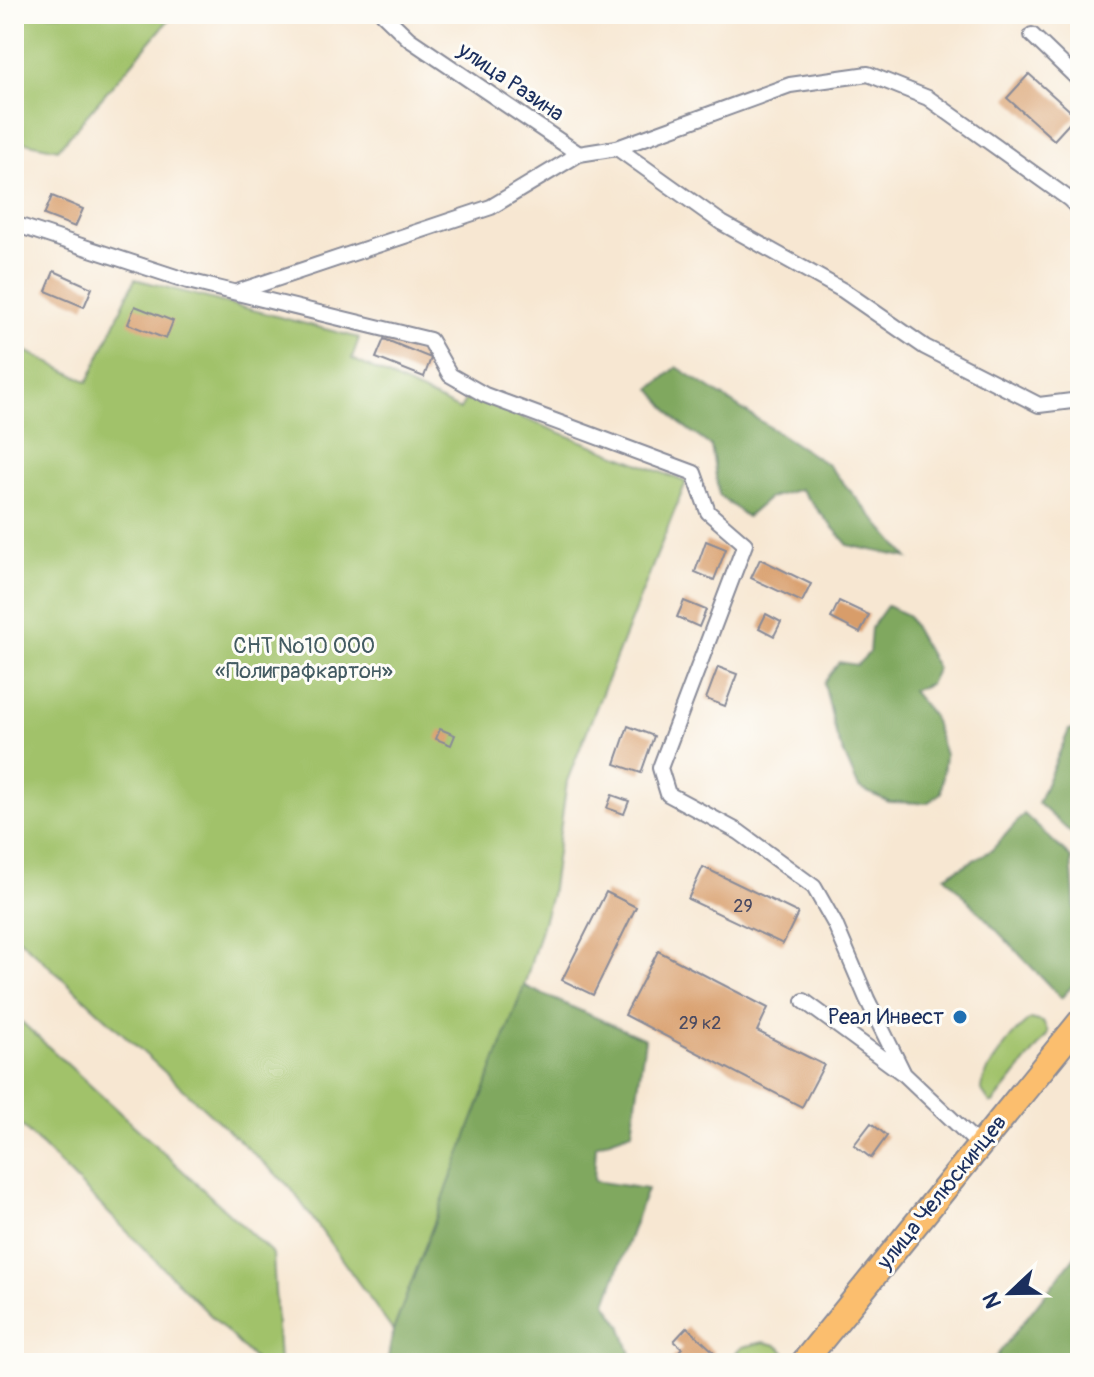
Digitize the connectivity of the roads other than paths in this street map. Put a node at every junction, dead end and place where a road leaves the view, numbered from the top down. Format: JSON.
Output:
{"nodes":[{"id":1,"x":383,"y":14,"type":"edge"},
{"id":2,"x":1032,"y":35,"type":"dead end"},
{"id":3,"x":1080,"y":81,"type":"edge"},
{"id":4,"x":617,"y":148,"type":"junction"},
{"id":5,"x":579,"y":154,"type":"junction"},
{"id":6,"x":1080,"y":210,"type":"edge"},
{"id":7,"x":14,"y":224,"type":"edge"},
{"id":8,"x":240,"y":291,"type":"junction"},
{"id":9,"x":1080,"y":400,"type":"edge"},
{"id":10,"x":804,"y":1001,"type":"dead end"},
{"id":11,"x":1080,"y":1022,"type":"edge"},
{"id":12,"x":904,"y":1074,"type":"junction"},
{"id":13,"x":980,"y":1146,"type":"junction"},
{"id":14,"x":803,"y":1363,"type":"edge"}],
"edges":[{"from":1,"to":5,"type":"street","name":"улица Разина"},
{"from":2,"to":3,"type":"street"},
{"from":4,"to":5,"type":"street"},
{"from":4,"to":6,"type":"street"},
{"from":4,"to":9,"type":"street"},
{"from":5,"to":8,"type":"street"},
{"from":7,"to":8,"type":"street"},
{"from":8,"to":12,"type":"street"},
{"from":10,"to":12,"type":"street"},
{"from":11,"to":13,"type":"main road","name":"улица Челюскинцев"},
{"from":12,"to":13,"type":"street"},
{"from":13,"to":14,"type":"main road","name":"улица Челюскинцев"}]}
